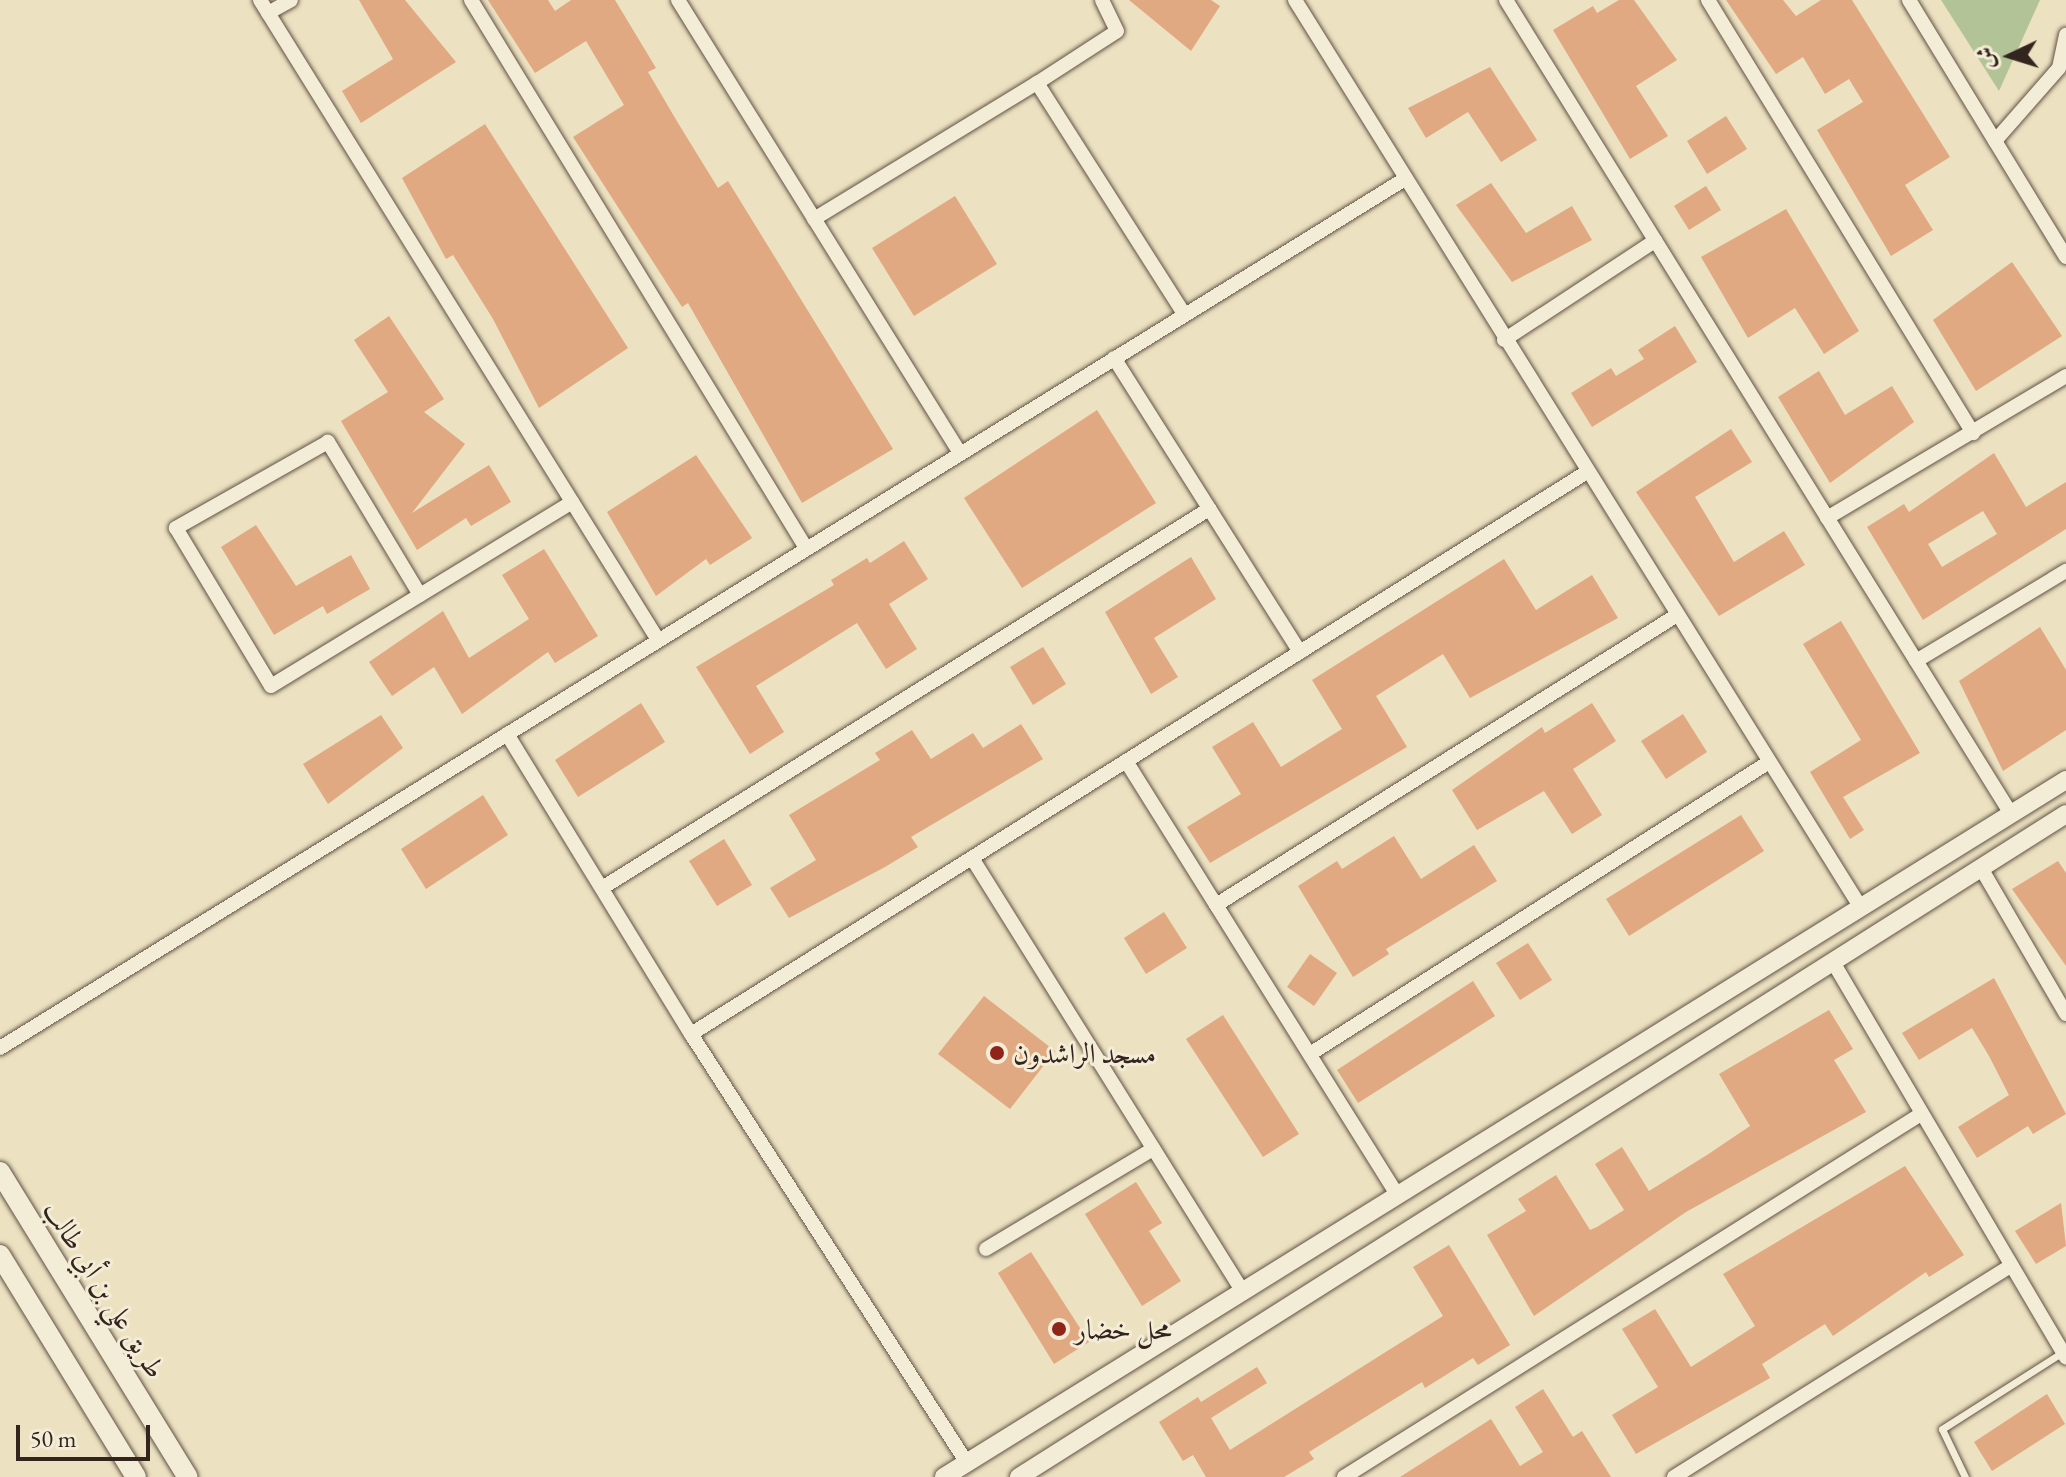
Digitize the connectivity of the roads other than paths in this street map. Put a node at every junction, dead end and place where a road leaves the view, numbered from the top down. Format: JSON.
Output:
{"nodes":[{"id":1,"x":291,"y":0,"type":"edge"},
{"id":2,"x":471,"y":0,"type":"edge"},
{"id":3,"x":678,"y":0,"type":"edge"},
{"id":4,"x":1102,"y":0,"type":"edge"},
{"id":5,"x":1295,"y":0,"type":"edge"},
{"id":6,"x":1506,"y":0,"type":"edge"},
{"id":7,"x":1708,"y":0,"type":"edge"},
{"id":8,"x":1909,"y":0,"type":"edge"},
{"id":9,"x":264,"y":6,"type":"edge"},
{"id":10,"x":2066,"y":35,"type":"edge"},
{"id":11,"x":2062,"y":69,"type":"edge"},
{"id":12,"x":1037,"y":83,"type":"junction"},
{"id":13,"x":1995,"y":141,"type":"junction"},
{"id":14,"x":1403,"y":180,"type":"junction"},
{"id":15,"x":814,"y":219,"type":"junction"},
{"id":16,"x":1655,"y":241,"type":"junction"},
{"id":17,"x":2066,"y":257,"type":"edge"},
{"id":18,"x":1184,"y":314,"type":"junction"},
{"id":19,"x":1504,"y":340,"type":"junction"},
{"id":20,"x":1114,"y":358,"type":"junction"},
{"id":21,"x":2066,"y":376,"type":"edge"},
{"id":22,"x":1973,"y":433,"type":"junction"},
{"id":23,"x":960,"y":453,"type":"junction"},
{"id":24,"x":1587,"y":472,"type":"junction"},
{"id":25,"x":572,"y":502,"type":"junction"},
{"id":26,"x":1209,"y":509,"type":"junction"},
{"id":27,"x":1827,"y":518,"type":"junction"},
{"id":28,"x":806,"y":548,"type":"junction"},
{"id":29,"x":2066,"y":571,"type":"edge"},
{"id":30,"x":420,"y":595,"type":"junction"},
{"id":31,"x":1677,"y":615,"type":"junction"},
{"id":32,"x":658,"y":640,"type":"junction"},
{"id":33,"x":1300,"y":652,"type":"junction"},
{"id":34,"x":1916,"y":661,"type":"junction"},
{"id":35,"x":507,"y":734,"type":"junction"},
{"id":36,"x":1126,"y":761,"type":"junction"},
{"id":37,"x":1769,"y":762,"type":"junction"},
{"id":38,"x":2066,"y":780,"type":"edge"},
{"id":39,"x":2011,"y":814,"type":"junction"},
{"id":40,"x":2066,"y":814,"type":"edge"},
{"id":41,"x":972,"y":858,"type":"junction"},
{"id":42,"x":1981,"y":868,"type":"junction"},
{"id":43,"x":602,"y":888,"type":"junction"},
{"id":44,"x":1216,"y":905,"type":"junction"},
{"id":45,"x":1861,"y":908,"type":"junction"},
{"id":46,"x":1833,"y":962,"type":"junction"},
{"id":47,"x":2066,"y":1014,"type":"edge"},
{"id":48,"x":691,"y":1034,"type":"junction"},
{"id":49,"x":0,"y":1048,"type":"edge"},
{"id":50,"x":1310,"y":1054,"type":"junction"},
{"id":51,"x":1921,"y":1114,"type":"junction"},
{"id":52,"x":1153,"y":1149,"type":"junction"},
{"id":53,"x":0,"y":1172,"type":"edge"},
{"id":54,"x":1398,"y":1196,"type":"junction"},
{"id":55,"x":986,"y":1249,"type":"dead end"},
{"id":56,"x":0,"y":1255,"type":"edge"},
{"id":57,"x":2009,"y":1267,"type":"junction"},
{"id":58,"x":1243,"y":1292,"type":"junction"},
{"id":59,"x":2063,"y":1349,"type":"edge"},
{"id":60,"x":967,"y":1463,"type":"junction"},
{"id":61,"x":1025,"y":1475,"type":"edge"},
{"id":62,"x":136,"y":1477,"type":"edge"},
{"id":63,"x":188,"y":1477,"type":"edge"},
{"id":64,"x":944,"y":1477,"type":"edge"},
{"id":65,"x":1344,"y":1477,"type":"edge"},
{"id":66,"x":1674,"y":1477,"type":"edge"},
{"id":67,"x":1965,"y":1477,"type":"edge"}],
"edges":[{"from":1,"to":9,"type":"street"},
{"from":2,"to":28,"type":"street"},
{"from":3,"to":15,"type":"street"},
{"from":4,"to":12,"type":"street"},
{"from":5,"to":14,"type":"street"},
{"from":6,"to":16,"type":"street"},
{"from":7,"to":22,"type":"street"},
{"from":8,"to":13,"type":"street"},
{"from":9,"to":25,"type":"street"},
{"from":10,"to":11,"type":"street"},
{"from":11,"to":13,"type":"street"},
{"from":12,"to":15,"type":"street"},
{"from":12,"to":18,"type":"street"},
{"from":13,"to":17,"type":"street"},
{"from":14,"to":18,"type":"street"},
{"from":14,"to":19,"type":"street"},
{"from":15,"to":23,"type":"street"},
{"from":16,"to":19,"type":"street"},
{"from":16,"to":27,"type":"street"},
{"from":18,"to":20,"type":"street"},
{"from":19,"to":24,"type":"street"},
{"from":20,"to":23,"type":"street"},
{"from":20,"to":26,"type":"street"},
{"from":21,"to":22,"type":"street"},
{"from":22,"to":27,"type":"street"},
{"from":23,"to":28,"type":"street"},
{"from":24,"to":31,"type":"street"},
{"from":24,"to":33,"type":"street"},
{"from":25,"to":30,"type":"street"},
{"from":25,"to":32,"type":"street"},
{"from":26,"to":33,"type":"street"},
{"from":26,"to":43,"type":"street"},
{"from":27,"to":34,"type":"street"},
{"from":28,"to":32,"type":"street"},
{"from":29,"to":34,"type":"street"},
{"from":30,"to":30,"type":"street"},
{"from":31,"to":37,"type":"street"},
{"from":31,"to":44,"type":"street"},
{"from":32,"to":35,"type":"street"},
{"from":33,"to":36,"type":"street"},
{"from":34,"to":39,"type":"street"},
{"from":35,"to":43,"type":"street"},
{"from":35,"to":49,"type":"street"},
{"from":36,"to":41,"type":"street"},
{"from":36,"to":44,"type":"street"},
{"from":37,"to":45,"type":"street"},
{"from":37,"to":50,"type":"street"},
{"from":38,"to":39,"type":"street"},
{"from":39,"to":45,"type":"street"},
{"from":40,"to":42,"type":"street"},
{"from":41,"to":48,"type":"street"},
{"from":41,"to":52,"type":"street"},
{"from":42,"to":46,"type":"street"},
{"from":42,"to":47,"type":"street"},
{"from":43,"to":48,"type":"street"},
{"from":44,"to":50,"type":"street"},
{"from":45,"to":54,"type":"street"},
{"from":46,"to":51,"type":"street"},
{"from":46,"to":61,"type":"street"},
{"from":48,"to":60,"type":"street"},
{"from":50,"to":54,"type":"street"},
{"from":51,"to":57,"type":"street"},
{"from":51,"to":65,"type":"street"},
{"from":52,"to":55,"type":"street"},
{"from":52,"to":58,"type":"street"},
{"from":53,"to":63,"type":"main road","name":"طريق علي بن أبي طالب"},
{"from":54,"to":58,"type":"street"},
{"from":56,"to":62,"type":"main road"},
{"from":57,"to":59,"type":"street"},
{"from":57,"to":66,"type":"street"},
{"from":58,"to":60,"type":"street"},
{"from":59,"to":67,"type":"lane"},
{"from":60,"to":64,"type":"street"}]}
